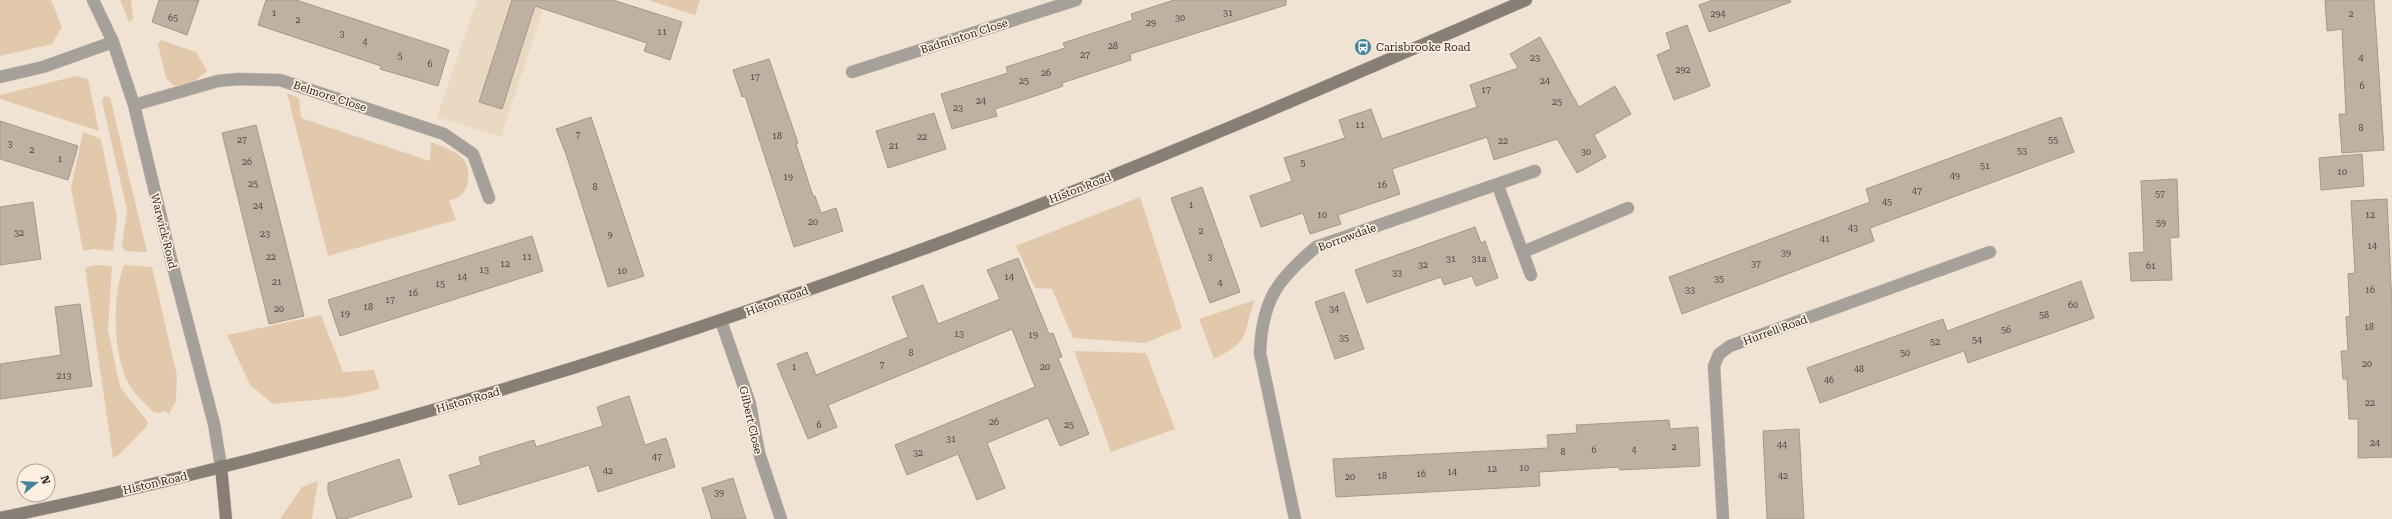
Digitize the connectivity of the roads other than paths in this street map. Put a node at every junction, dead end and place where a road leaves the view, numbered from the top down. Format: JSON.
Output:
{"nodes":[{"id":1,"x":93,"y":0,"type":"edge"},
{"id":2,"x":1076,"y":0,"type":"edge"},
{"id":3,"x":1526,"y":0,"type":"edge"},
{"id":4,"x":113,"y":42,"type":"junction"},
{"id":5,"x":852,"y":72,"type":"dead end"},
{"id":6,"x":0,"y":77,"type":"edge"},
{"id":7,"x":134,"y":105,"type":"junction"},
{"id":8,"x":1535,"y":171,"type":"dead end"},
{"id":9,"x":1498,"y":186,"type":"junction"},
{"id":10,"x":489,"y":198,"type":"dead end"},
{"id":11,"x":1628,"y":208,"type":"dead end"},
{"id":12,"x":1523,"y":252,"type":"junction"},
{"id":13,"x":1990,"y":252,"type":"dead end"},
{"id":14,"x":1530,"y":276,"type":"dead end"},
{"id":15,"x":721,"y":321,"type":"junction"},
{"id":16,"x":221,"y":466,"type":"junction"},
{"id":17,"x":0,"y":518,"type":"edge"},
{"id":18,"x":226,"y":519,"type":"edge"},
{"id":19,"x":781,"y":519,"type":"edge"},
{"id":20,"x":1296,"y":519,"type":"edge"},
{"id":21,"x":1723,"y":519,"type":"edge"}],
"edges":[{"from":1,"to":4,"type":"street","name":"Warwick Road"},
{"from":2,"to":5,"type":"street","name":"Badminton Close"},
{"from":3,"to":15,"type":"main road","name":"Histon Road"},
{"from":4,"to":6,"type":"street"},
{"from":4,"to":7,"type":"street","name":"Warwick Road"},
{"from":7,"to":10,"type":"street","name":"Belmore Close"},
{"from":7,"to":16,"type":"street","name":"Warwick Road"},
{"from":8,"to":9,"type":"street","name":"Borrowdale"},
{"from":9,"to":12,"type":"street"},
{"from":9,"to":20,"type":"street","name":"Borrowdale"},
{"from":11,"to":12,"type":"street"},
{"from":12,"to":14,"type":"street"},
{"from":13,"to":21,"type":"street","name":"Hurrell Road"},
{"from":15,"to":16,"type":"main road","name":"Histon Road"},
{"from":15,"to":19,"type":"street","name":"Gilbert Close"},
{"from":16,"to":17,"type":"main road","name":"Histon Road"},
{"from":16,"to":18,"type":"main road"}]}
